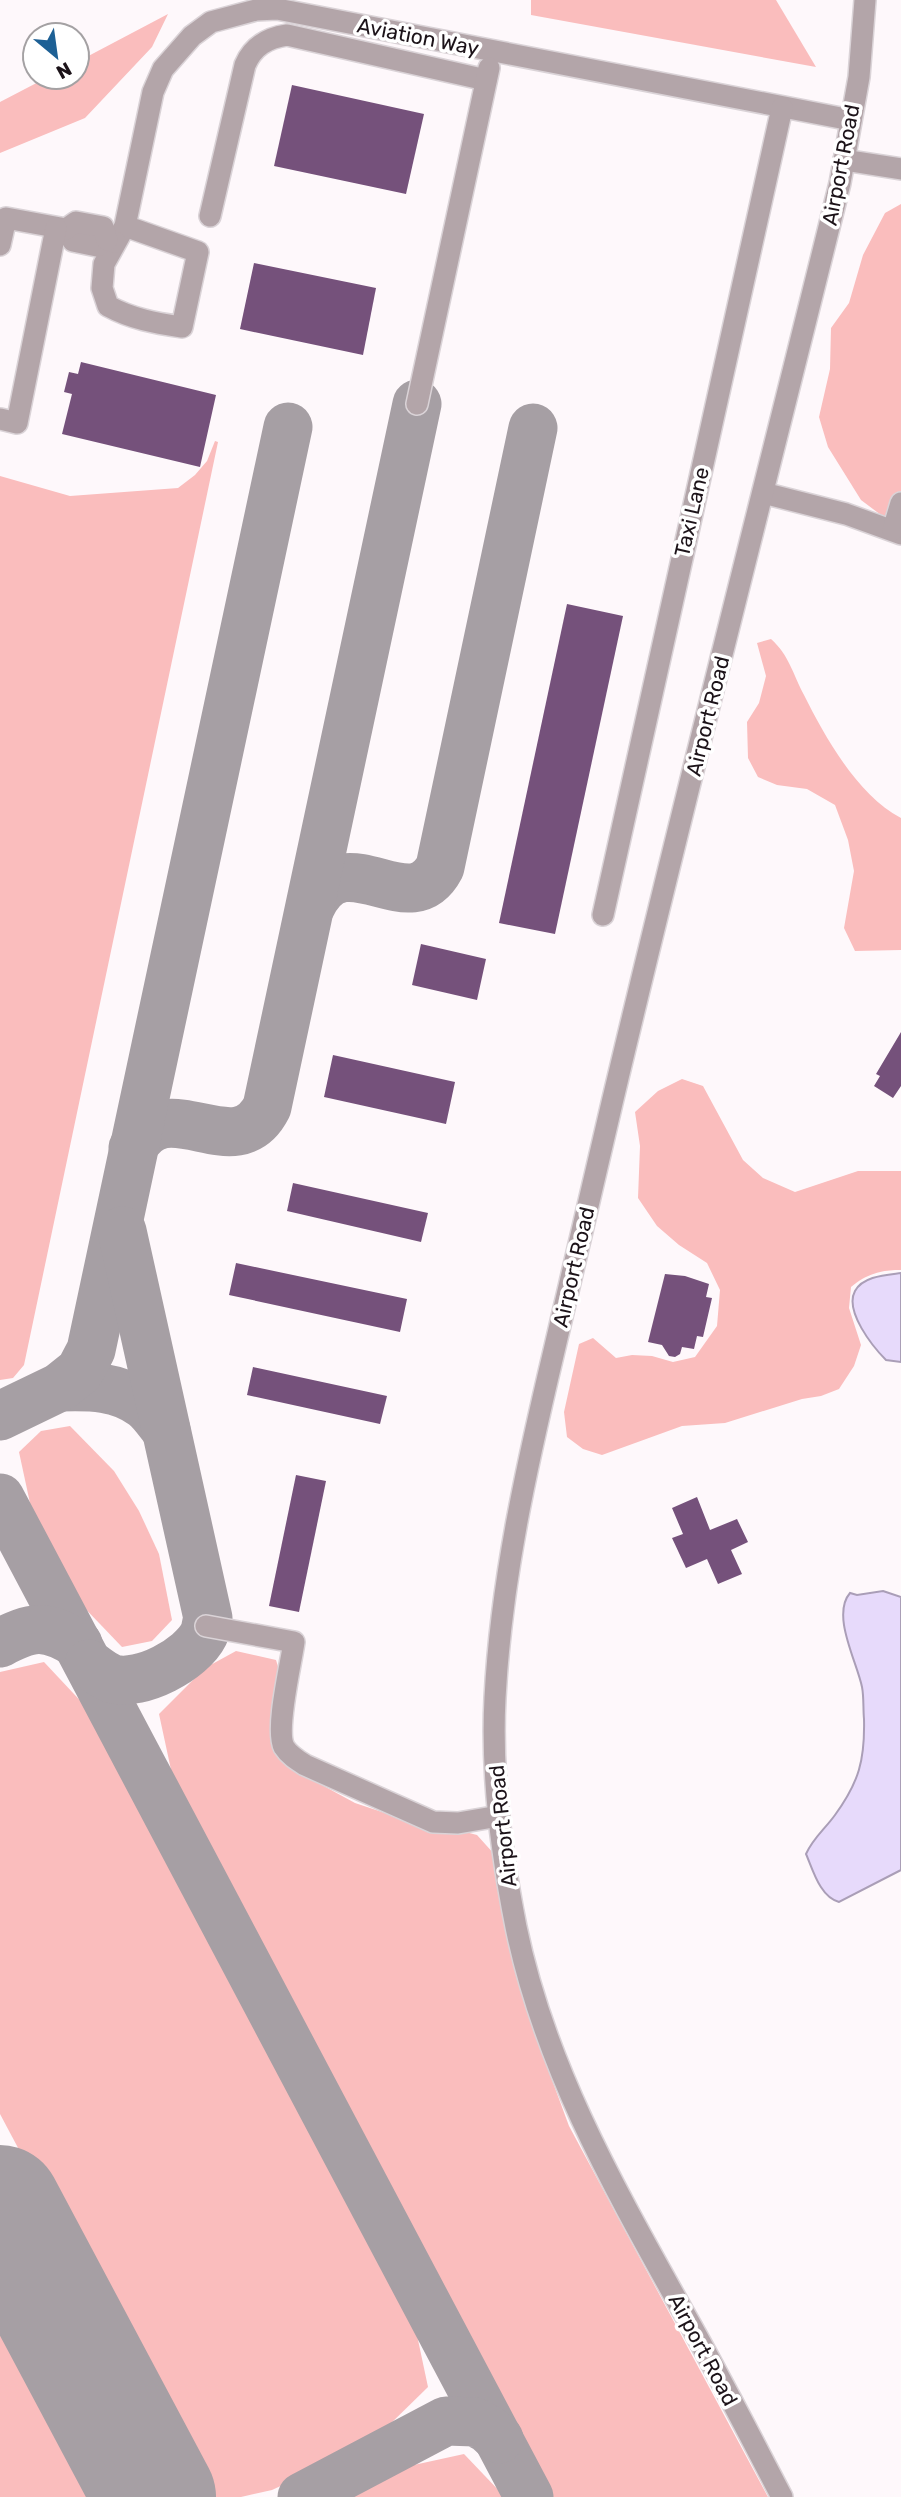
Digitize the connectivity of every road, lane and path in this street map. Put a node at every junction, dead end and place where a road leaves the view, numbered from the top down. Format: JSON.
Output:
{"nodes":[{"id":1,"x":865,"y":0,"type":"edge"},
{"id":2,"x":493,"y":52,"type":"junction"},
{"id":3,"x":485,"y":80,"type":"junction"},
{"id":4,"x":782,"y":108,"type":"junction"},
{"id":5,"x":851,"y":120,"type":"junction"},
{"id":6,"x":844,"y":160,"type":"junction"},
{"id":7,"x":901,"y":169,"type":"edge"},
{"id":8,"x":210,"y":216,"type":"dead end"},
{"id":9,"x":62,"y":229,"type":"junction"},
{"id":10,"x":115,"y":236,"type":"junction"},
{"id":11,"x":0,"y":245,"type":"edge"},
{"id":12,"x":417,"y":404,"type":"dead end"},
{"id":13,"x":0,"y":419,"type":"edge"},
{"id":14,"x":763,"y":493,"type":"junction"},
{"id":15,"x":901,"y":503,"type":"edge"},
{"id":16,"x":897,"y":532,"type":"edge"},
{"id":17,"x":603,"y":915,"type":"dead end"},
{"id":18,"x":206,"y":1626,"type":"dead end"},
{"id":19,"x":499,"y":1816,"type":"junction"},
{"id":20,"x":782,"y":2497,"type":"edge"}],
"edges":[{"from":1,"to":5,"type":"street","name":"Airport Road"},
{"from":2,"to":3,"type":"street"},
{"from":2,"to":4,"type":"street","name":"Aviation Way"},
{"from":2,"to":10,"type":"street","name":"Aviation Way"},
{"from":3,"to":8,"type":"street"},
{"from":3,"to":12,"type":"street"},
{"from":4,"to":5,"type":"street","name":"Aviation Way"},
{"from":4,"to":17,"type":"street","name":"Taxi Lane"},
{"from":5,"to":6,"type":"street","name":"Airport Road"},
{"from":6,"to":7,"type":"street"},
{"from":6,"to":14,"type":"street","name":"Airport Road"},
{"from":9,"to":10,"type":"street"},
{"from":9,"to":11,"type":"street"},
{"from":9,"to":13,"type":"street"},
{"from":10,"to":10,"type":"street"},
{"from":14,"to":16,"type":"street"},
{"from":14,"to":19,"type":"street","name":"Airport Road"},
{"from":15,"to":16,"type":"street"},
{"from":18,"to":19,"type":"street"},
{"from":19,"to":20,"type":"street","name":"Airport Road"}]}
